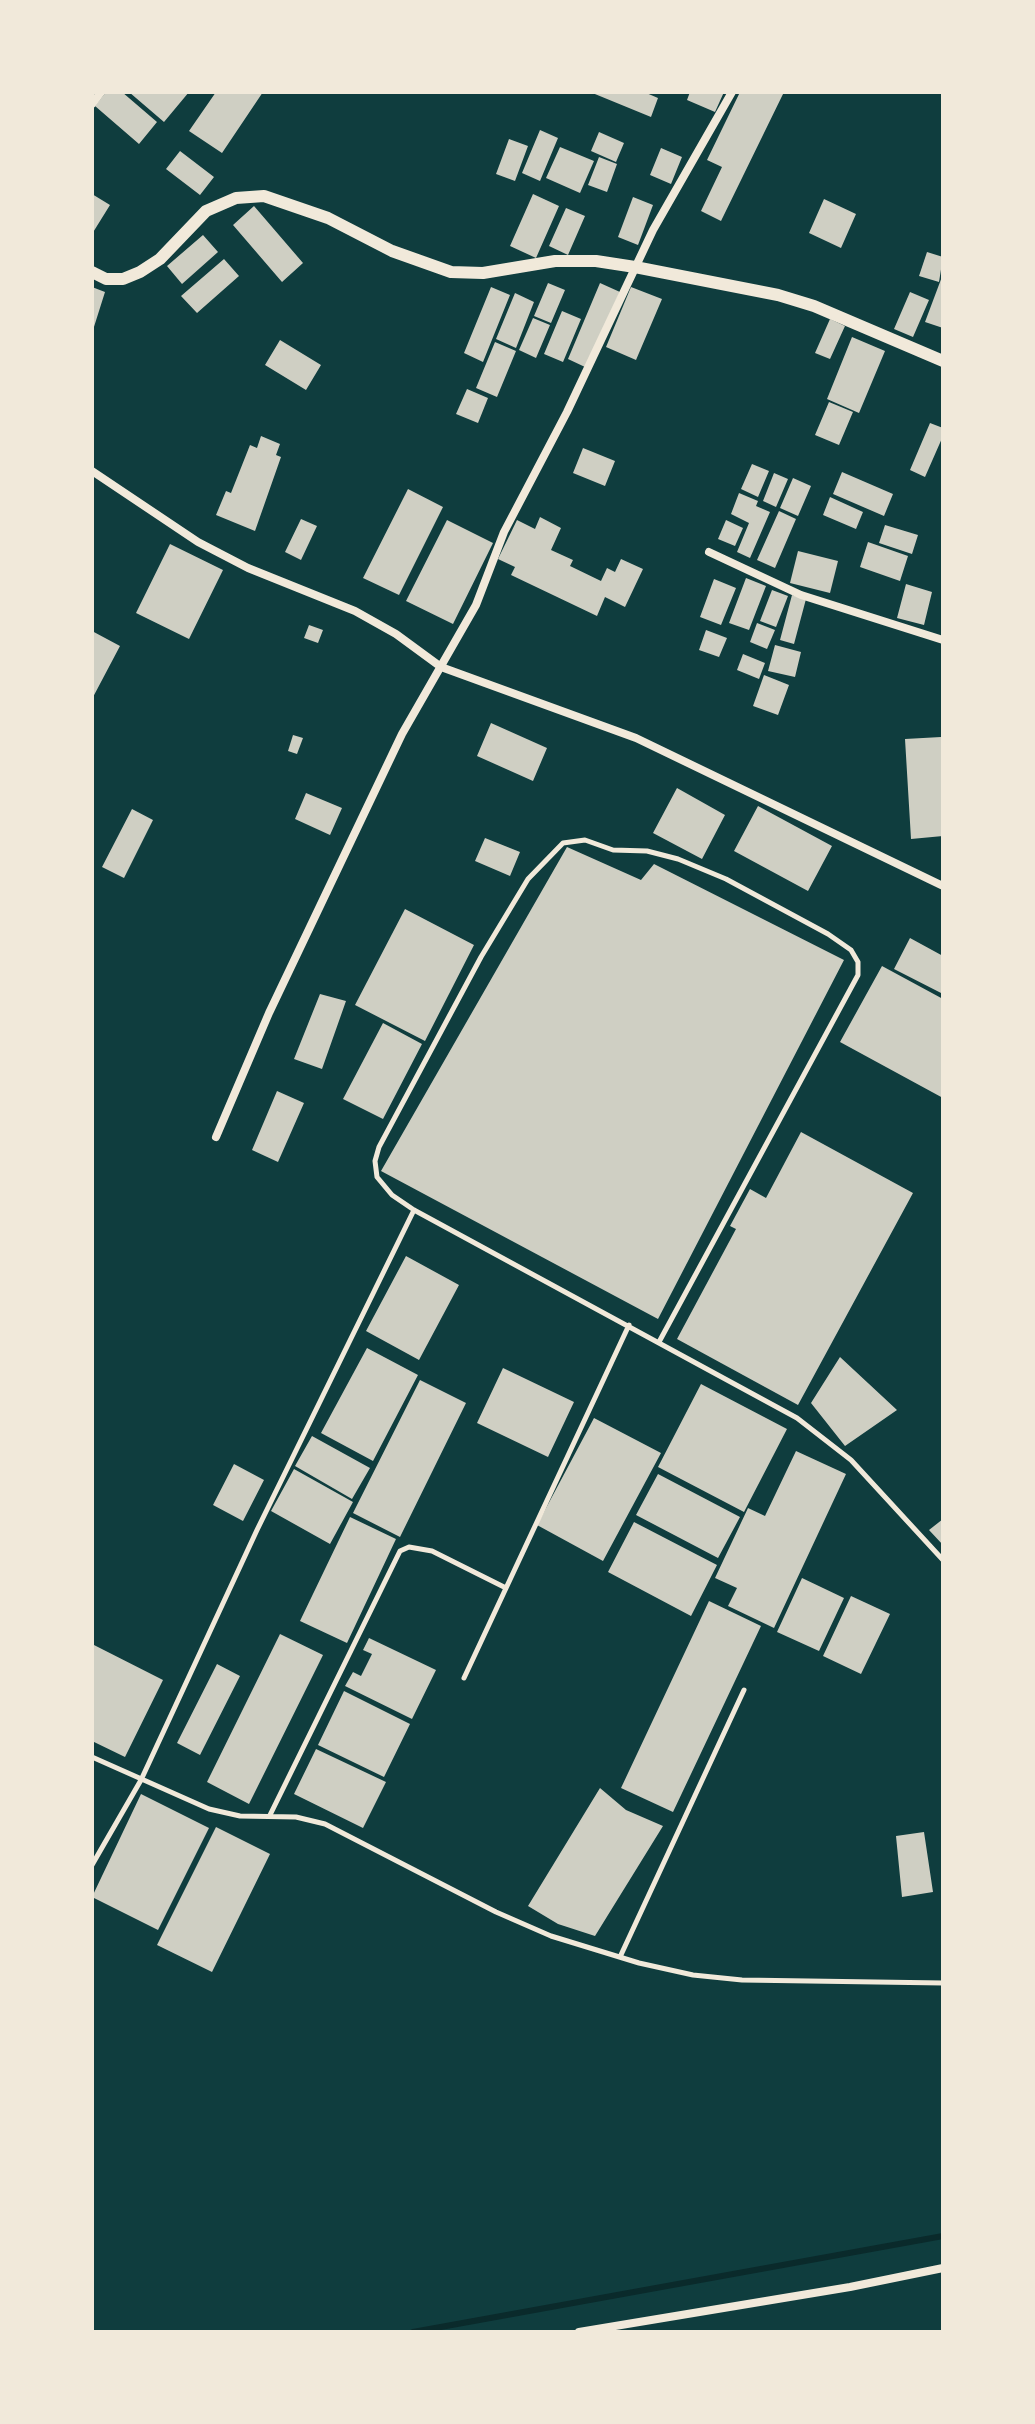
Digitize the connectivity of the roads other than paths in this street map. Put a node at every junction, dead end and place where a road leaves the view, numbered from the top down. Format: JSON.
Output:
{"nodes":[{"id":1,"x":101,"y":92,"type":"edge"},
{"id":2,"x":732,"y":92,"type":"edge"},
{"id":3,"x":92,"y":104,"type":"edge"},
{"id":4,"x":635,"y":267,"type":"junction"},
{"id":5,"x":92,"y":272,"type":"edge"},
{"id":6,"x":943,"y":361,"type":"edge"},
{"id":7,"x":92,"y":471,"type":"edge"},
{"id":8,"x":709,"y":552,"type":"dead end"},
{"id":9,"x":943,"y":640,"type":"edge"},
{"id":10,"x":441,"y":667,"type":"junction"},
{"id":11,"x":943,"y":886,"type":"edge"},
{"id":12,"x":216,"y":1137,"type":"dead end"},
{"id":13,"x":414,"y":1210,"type":"junction"},
{"id":14,"x":629,"y":1325,"type":"junction"},
{"id":15,"x":659,"y":1342,"type":"junction"},
{"id":16,"x":943,"y":1560,"type":"edge"},
{"id":17,"x":506,"y":1588,"type":"junction"},
{"id":18,"x":464,"y":1678,"type":"dead end"},
{"id":19,"x":744,"y":1690,"type":"dead end"},
{"id":20,"x":92,"y":1757,"type":"edge"},
{"id":21,"x":141,"y":1780,"type":"junction"},
{"id":22,"x":270,"y":1816,"type":"junction"},
{"id":23,"x":92,"y":1865,"type":"edge"},
{"id":24,"x":620,"y":1957,"type":"junction"},
{"id":25,"x":943,"y":1983,"type":"edge"},
{"id":26,"x":943,"y":2268,"type":"edge"},
{"id":27,"x":579,"y":2332,"type":"edge"}],
"edges":[{"from":1,"to":3,"type":"street"},
{"from":2,"to":4,"type":"street"},
{"from":4,"to":5,"type":"street"},
{"from":4,"to":6,"type":"street"},
{"from":4,"to":10,"type":"street"},
{"from":7,"to":10,"type":"street"},
{"from":8,"to":9,"type":"street"},
{"from":10,"to":11,"type":"street"},
{"from":10,"to":12,"type":"street"},
{"from":13,"to":14,"type":"lane"},
{"from":13,"to":15,"type":"lane"},
{"from":13,"to":21,"type":"lane"},
{"from":14,"to":15,"type":"lane"},
{"from":14,"to":17,"type":"lane"},
{"from":15,"to":16,"type":"lane"},
{"from":17,"to":18,"type":"lane"},
{"from":17,"to":22,"type":"lane"},
{"from":19,"to":24,"type":"lane"},
{"from":20,"to":21,"type":"lane"},
{"from":21,"to":22,"type":"lane"},
{"from":21,"to":23,"type":"lane"},
{"from":22,"to":24,"type":"lane"},
{"from":24,"to":25,"type":"lane"},
{"from":26,"to":27,"type":"street"}]}
